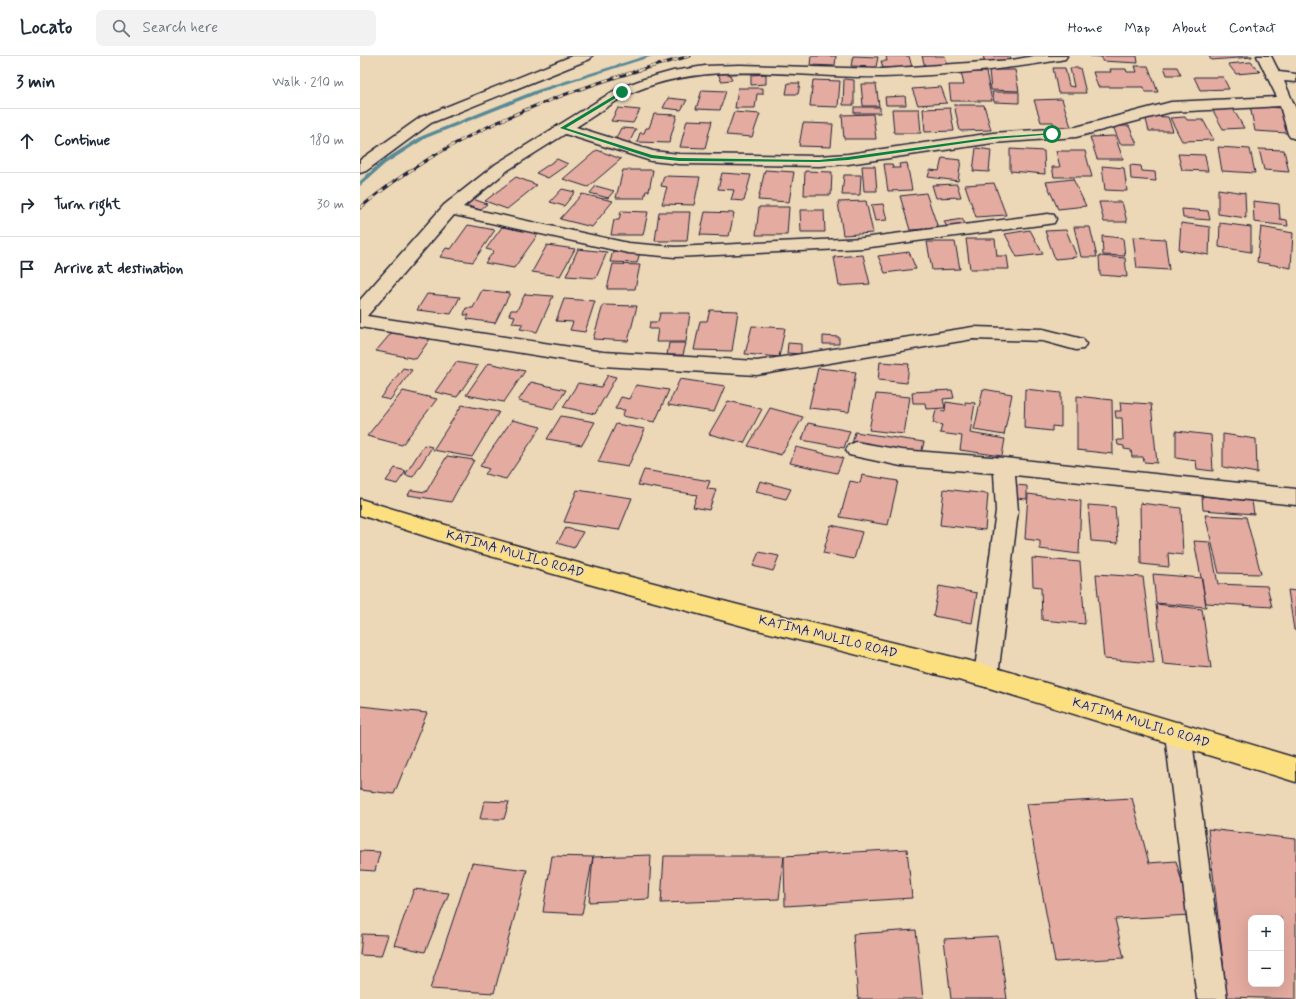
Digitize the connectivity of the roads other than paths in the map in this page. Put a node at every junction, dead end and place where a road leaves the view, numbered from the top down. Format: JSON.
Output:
{"nodes":[{"id":1,"x":585,"y":56,"type":"edge"},
{"id":2,"x":1060,"y":56,"type":"edge"},
{"id":3,"x":1264,"y":56,"type":"edge"},
{"id":4,"x":1275,"y":76,"type":"junction"},
{"id":5,"x":1296,"y":78,"type":"edge"},
{"id":6,"x":1286,"y":101,"type":"junction"},
{"id":7,"x":562,"y":128,"type":"junction"},
{"id":8,"x":1296,"y":134,"type":"edge"},
{"id":9,"x":360,"y":168,"type":"edge"},
{"id":10,"x":450,"y":209,"type":"junction"},
{"id":11,"x":1048,"y":220,"type":"dead end"},
{"id":12,"x":360,"y":312,"type":"edge"},
{"id":13,"x":360,"y":321,"type":"edge"},
{"id":14,"x":1076,"y":344,"type":"dead end"},
{"id":15,"x":856,"y":450,"type":"dead end"},
{"id":16,"x":1004,"y":466,"type":"junction"},
{"id":17,"x":1296,"y":497,"type":"edge"},
{"id":18,"x":360,"y":507,"type":"edge"},
{"id":19,"x":986,"y":676,"type":"junction"},
{"id":20,"x":1178,"y":734,"type":"junction"},
{"id":21,"x":1296,"y":770,"type":"edge"},
{"id":22,"x":1212,"y":999,"type":"edge"}],
"edges":[{"from":1,"to":9,"type":"street"},
{"from":2,"to":7,"type":"street"},
{"from":3,"to":4,"type":"street"},
{"from":4,"to":5,"type":"street"},
{"from":4,"to":6,"type":"street"},
{"from":6,"to":7,"type":"street"},
{"from":6,"to":8,"type":"street"},
{"from":7,"to":10,"type":"street"},
{"from":10,"to":11,"type":"street"},
{"from":10,"to":12,"type":"street"},
{"from":13,"to":14,"type":"street"},
{"from":15,"to":16,"type":"street"},
{"from":16,"to":17,"type":"street"},
{"from":16,"to":19,"type":"street"},
{"from":18,"to":19,"type":"main road","name":"KATIMA MULILO ROAD"},
{"from":19,"to":20,"type":"main road","name":"KATIMA MULILO ROAD"},
{"from":20,"to":21,"type":"main road","name":"KATIMA MULILO ROAD"},
{"from":20,"to":22,"type":"street"}]}
